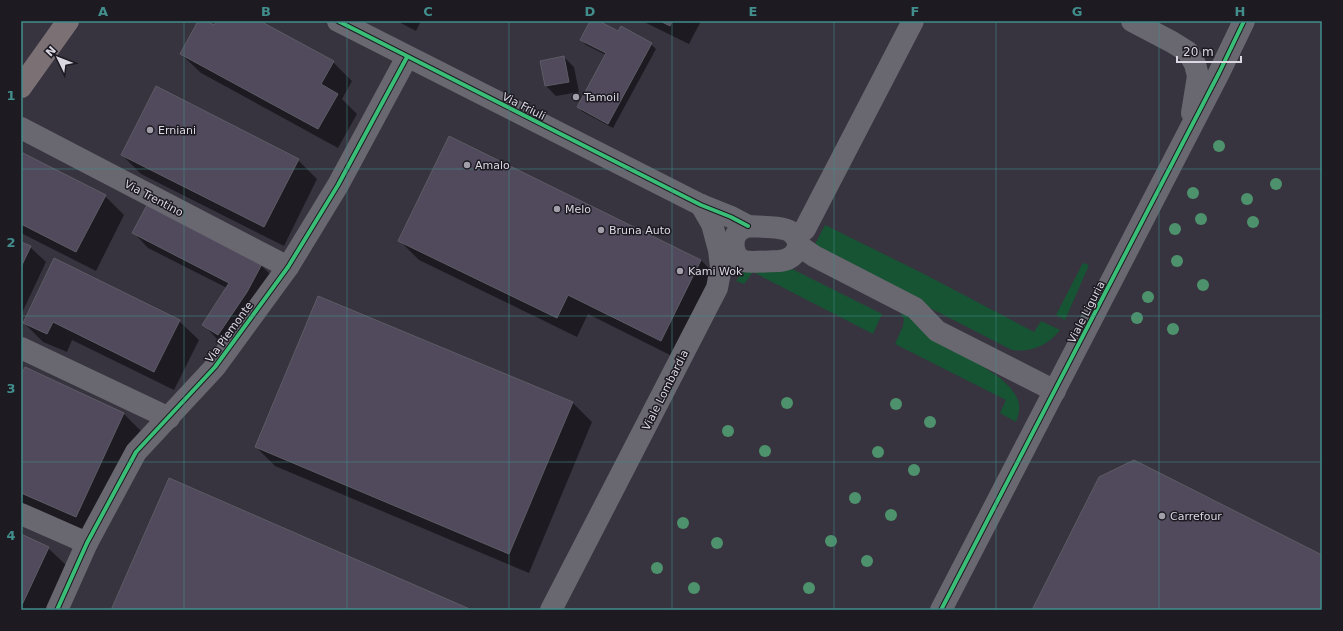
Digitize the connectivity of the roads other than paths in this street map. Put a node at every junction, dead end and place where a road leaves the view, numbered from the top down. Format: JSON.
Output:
{"nodes":[{"id":1,"x":68,"y":21,"type":"edge"},
{"id":2,"x":338,"y":21,"type":"edge"},
{"id":3,"x":913,"y":21,"type":"edge"},
{"id":4,"x":1132,"y":21,"type":"edge"},
{"id":5,"x":1244,"y":21,"type":"edge"},
{"id":6,"x":407,"y":57,"type":"junction"},
{"id":7,"x":21,"y":87,"type":"edge"},
{"id":8,"x":21,"y":128,"type":"edge"},
{"id":9,"x":1190,"y":130,"type":"junction"},
{"id":10,"x":701,"y":205,"type":"junction"},
{"id":11,"x":739,"y":237,"type":"junction"},
{"id":12,"x":797,"y":241,"type":"junction"},
{"id":13,"x":721,"y":267,"type":"junction"},
{"id":14,"x":288,"y":268,"type":"junction"},
{"id":15,"x":21,"y":348,"type":"edge"},
{"id":16,"x":1055,"y":391,"type":"junction"},
{"id":17,"x":169,"y":418,"type":"junction"},
{"id":18,"x":21,"y":514,"type":"edge"},
{"id":19,"x":87,"y":544,"type":"junction"},
{"id":20,"x":57,"y":610,"type":"edge"},
{"id":21,"x":551,"y":610,"type":"edge"},
{"id":22,"x":941,"y":610,"type":"edge"}],
"edges":[{"from":1,"to":7,"type":"main road"},
{"from":2,"to":6,"type":"street","name":"Via Friuli"},
{"from":3,"to":12,"type":"street"},
{"from":4,"to":9,"type":"street"},
{"from":5,"to":9,"type":"street","name":"Viale Liguria"},
{"from":6,"to":10,"type":"street","name":"Via Friuli"},
{"from":6,"to":14,"type":"street","name":"Via Piemonte"},
{"from":8,"to":14,"type":"street","name":"Via Trentino"},
{"from":9,"to":16,"type":"street","name":"Viale Liguria"},
{"from":10,"to":11,"type":"street","name":"Via Friuli"},
{"from":10,"to":13,"type":"street","name":"Viale Lombardia"},
{"from":11,"to":12,"type":"street"},
{"from":11,"to":12,"type":"street"},
{"from":11,"to":13,"type":"street"},
{"from":12,"to":16,"type":"street"},
{"from":13,"to":21,"type":"street","name":"Viale Lombardia"},
{"from":14,"to":17,"type":"street","name":"Via Piemonte"},
{"from":15,"to":17,"type":"street"},
{"from":16,"to":22,"type":"street","name":"Viale Liguria"},
{"from":17,"to":19,"type":"street","name":"Via Piemonte"},
{"from":18,"to":19,"type":"street"},
{"from":19,"to":20,"type":"street","name":"Via Piemonte"}]}
